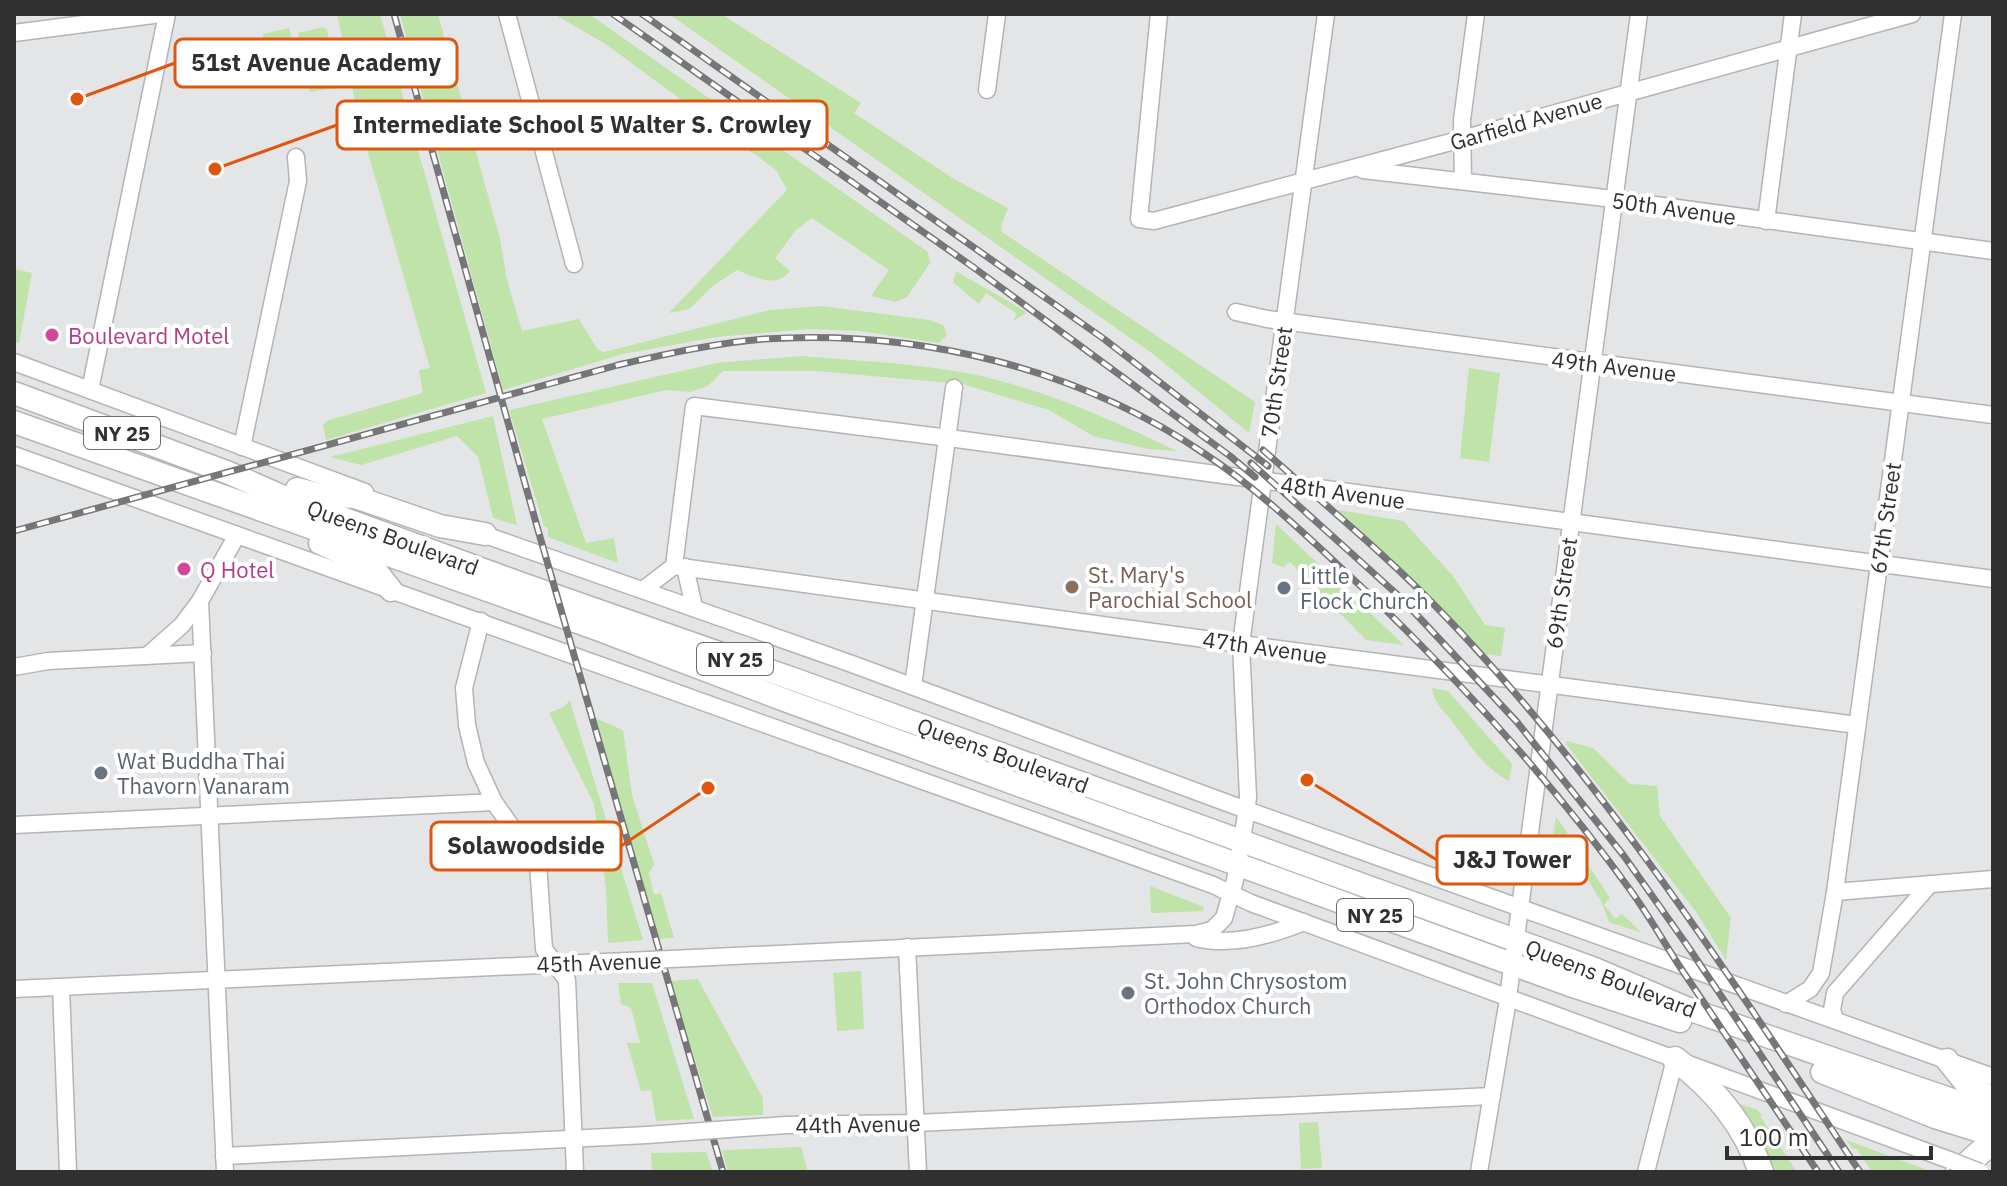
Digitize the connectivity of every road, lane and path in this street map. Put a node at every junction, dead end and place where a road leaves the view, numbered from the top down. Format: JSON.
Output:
{"nodes":[{"id":1,"x":164,"y":14,"type":"edge"},
{"id":2,"x":507,"y":14,"type":"edge"},
{"id":3,"x":997,"y":14,"type":"edge"},
{"id":4,"x":1159,"y":14,"type":"edge"},
{"id":5,"x":1326,"y":14,"type":"edge"},
{"id":6,"x":1476,"y":14,"type":"edge"},
{"id":7,"x":1639,"y":14,"type":"edge"},
{"id":8,"x":1793,"y":14,"type":"edge"},
{"id":9,"x":1912,"y":14,"type":"edge"},
{"id":10,"x":1953,"y":14,"type":"edge"},
{"id":11,"x":14,"y":33,"type":"edge"},
{"id":12,"x":1788,"y":49,"type":"junction"},
{"id":13,"x":987,"y":90,"type":"dead end"},
{"id":14,"x":1629,"y":93,"type":"junction"},
{"id":15,"x":1462,"y":139,"type":"junction"},
{"id":16,"x":296,"y":157,"type":"dead end"},
{"id":17,"x":1354,"y":169,"type":"junction"},
{"id":18,"x":1463,"y":181,"type":"junction"},
{"id":19,"x":1304,"y":182,"type":"junction"},
{"id":20,"x":1614,"y":200,"type":"junction"},
{"id":21,"x":1766,"y":221,"type":"junction"},
{"id":22,"x":1923,"y":241,"type":"junction"},
{"id":23,"x":1993,"y":251,"type":"edge"},
{"id":24,"x":574,"y":264,"type":"dead end"},
{"id":25,"x":1236,"y":312,"type":"dead end"},
{"id":26,"x":1284,"y":321,"type":"junction"},
{"id":27,"x":14,"y":362,"type":"edge"},
{"id":28,"x":1592,"y":363,"type":"junction"},
{"id":29,"x":954,"y":388,"type":"dead end"},
{"id":30,"x":90,"y":390,"type":"junction"},
{"id":31,"x":14,"y":393,"type":"edge"},
{"id":32,"x":1901,"y":402,"type":"junction"},
{"id":33,"x":1993,"y":415,"type":"edge"},
{"id":34,"x":14,"y":422,"type":"edge"},
{"id":35,"x":949,"y":438,"type":"junction"},
{"id":36,"x":242,"y":447,"type":"junction"},
{"id":37,"x":14,"y":455,"type":"edge"},
{"id":38,"x":229,"y":473,"type":"junction"},
{"id":39,"x":164,"y":476,"type":"junction"},
{"id":40,"x":1262,"y":481,"type":"junction"},
{"id":41,"x":1571,"y":523,"type":"junction"},
{"id":42,"x":485,"y":534,"type":"junction"},
{"id":43,"x":237,"y":535,"type":"junction"},
{"id":44,"x":1879,"y":564,"type":"junction"},
{"id":45,"x":680,"y":566,"type":"junction"},
{"id":46,"x":1993,"y":579,"type":"edge"},
{"id":47,"x":644,"y":589,"type":"junction"},
{"id":48,"x":391,"y":590,"type":"junction"},
{"id":49,"x":925,"y":600,"type":"junction"},
{"id":50,"x":200,"y":601,"type":"junction"},
{"id":51,"x":694,"y":607,"type":"junction"},
{"id":52,"x":481,"y":621,"type":"junction"},
{"id":53,"x":1241,"y":644,"type":"junction"},
{"id":54,"x":203,"y":653,"type":"junction"},
{"id":55,"x":147,"y":656,"type":"junction"},
{"id":56,"x":14,"y":667,"type":"edge"},
{"id":57,"x":1549,"y":684,"type":"junction"},
{"id":58,"x":913,"y":686,"type":"junction"},
{"id":59,"x":1857,"y":725,"type":"junction"},
{"id":60,"x":494,"y":802,"type":"junction"},
{"id":61,"x":1247,"y":809,"type":"junction"},
{"id":62,"x":210,"y":816,"type":"junction"},
{"id":63,"x":14,"y":825,"type":"edge"},
{"id":64,"x":1242,"y":841,"type":"junction"},
{"id":65,"x":1238,"y":865,"type":"junction"},
{"id":66,"x":1993,"y":879,"type":"edge"},
{"id":67,"x":1930,"y":884,"type":"junction"},
{"id":68,"x":1835,"y":892,"type":"junction"},
{"id":69,"x":1232,"y":894,"type":"junction"},
{"id":70,"x":1520,"y":908,"type":"junction"},
{"id":71,"x":1304,"y":922,"type":"junction"},
{"id":72,"x":1183,"y":935,"type":"junction"},
{"id":73,"x":1516,"y":941,"type":"junction"},
{"id":74,"x":907,"y":947,"type":"junction"},
{"id":75,"x":555,"y":964,"type":"junction"},
{"id":76,"x":1512,"y":964,"type":"junction"},
{"id":77,"x":217,"y":980,"type":"junction"},
{"id":78,"x":61,"y":987,"type":"junction"},
{"id":79,"x":14,"y":989,"type":"edge"},
{"id":80,"x":1508,"y":997,"type":"junction"},
{"id":81,"x":1786,"y":1004,"type":"junction"},
{"id":82,"x":1835,"y":1019,"type":"junction"},
{"id":83,"x":1675,"y":1059,"type":"junction"},
{"id":84,"x":1947,"y":1060,"type":"junction"},
{"id":85,"x":1993,"y":1077,"type":"edge"},
{"id":86,"x":1492,"y":1096,"type":"junction"},
{"id":87,"x":1993,"y":1099,"type":"edge"},
{"id":88,"x":916,"y":1123,"type":"junction"},
{"id":89,"x":1990,"y":1131,"type":"edge"},
{"id":90,"x":573,"y":1140,"type":"junction"},
{"id":91,"x":224,"y":1164,"type":"edge"},
{"id":92,"x":1955,"y":1166,"type":"edge"},
{"id":93,"x":68,"y":1172,"type":"edge"},
{"id":94,"x":575,"y":1172,"type":"edge"},
{"id":95,"x":918,"y":1172,"type":"edge"},
{"id":96,"x":1479,"y":1172,"type":"edge"},
{"id":97,"x":1646,"y":1172,"type":"edge"},
{"id":98,"x":1761,"y":1172,"type":"edge"},
{"id":99,"x":1980,"y":1172,"type":"edge"}],
"edges":[{"from":1,"to":11,"type":"street"},
{"from":1,"to":30,"type":"street"},
{"from":2,"to":24,"type":"street"},
{"from":3,"to":13,"type":"street"},
{"from":4,"to":19,"type":"street","name":"Garfield Avenue"},
{"from":5,"to":19,"type":"street","name":"70th Street"},
{"from":6,"to":15,"type":"street"},
{"from":7,"to":14,"type":"street","name":"69th Street"},
{"from":8,"to":12,"type":"street"},
{"from":9,"to":12,"type":"street","name":"Garfield Avenue"},
{"from":10,"to":22,"type":"street","name":"67th Street"},
{"from":12,"to":14,"type":"street","name":"Garfield Avenue"},
{"from":12,"to":21,"type":"street"},
{"from":14,"to":15,"type":"street","name":"Garfield Avenue"},
{"from":14,"to":20,"type":"street","name":"69th Street"},
{"from":15,"to":17,"type":"street","name":"Garfield Avenue"},
{"from":15,"to":18,"type":"street"},
{"from":16,"to":36,"type":"street"},
{"from":17,"to":18,"type":"street","name":"50th Avenue"},
{"from":17,"to":19,"type":"street","name":"Garfield Avenue"},
{"from":18,"to":20,"type":"street","name":"50th Avenue"},
{"from":19,"to":26,"type":"street","name":"70th Street"},
{"from":20,"to":21,"type":"street","name":"50th Avenue"},
{"from":20,"to":28,"type":"street","name":"69th Street"},
{"from":21,"to":22,"type":"street","name":"50th Avenue"},
{"from":22,"to":23,"type":"street","name":"50th Avenue"},
{"from":22,"to":32,"type":"street","name":"67th Street"},
{"from":25,"to":26,"type":"street","name":"49th Avenue"},
{"from":26,"to":28,"type":"street","name":"49th Avenue"},
{"from":26,"to":40,"type":"street","name":"70th Street"},
{"from":27,"to":30,"type":"street","name":"Queens Boulevard"},
{"from":28,"to":32,"type":"street","name":"49th Avenue"},
{"from":28,"to":41,"type":"street","name":"69th Street"},
{"from":29,"to":35,"type":"street"},
{"from":30,"to":36,"type":"street","name":"Queens Boulevard"},
{"from":31,"to":38,"type":"main road","name":"Queens Boulevard","number":"NY 25"},
{"from":32,"to":33,"type":"street","name":"49th Avenue"},
{"from":32,"to":44,"type":"street","name":"67th Street"},
{"from":34,"to":39,"type":"main road","name":"Queens Boulevard","number":"NY 25"},
{"from":35,"to":40,"type":"street","name":"48th Avenue"},
{"from":35,"to":45,"type":"street","name":"48th Avenue"},
{"from":35,"to":49,"type":"street"},
{"from":36,"to":42,"type":"street","name":"Queens Boulevard"},
{"from":37,"to":43,"type":"street"},
{"from":38,"to":42,"type":"main road"},
{"from":38,"to":64,"type":"main road","name":"Queens Boulevard","number":"NY 25"},
{"from":39,"to":48,"type":"main road"},
{"from":39,"to":65,"type":"main road","name":"Queens Boulevard","number":"NY 25"},
{"from":40,"to":41,"type":"street","name":"48th Avenue"},
{"from":40,"to":53,"type":"street","name":"70th Street"},
{"from":41,"to":44,"type":"street","name":"48th Avenue"},
{"from":41,"to":57,"type":"street","name":"69th Street"},
{"from":42,"to":47,"type":"street","name":"Queens Boulevard"},
{"from":43,"to":48,"type":"street"},
{"from":43,"to":50,"type":"street"},
{"from":44,"to":46,"type":"street","name":"48th Avenue"},
{"from":44,"to":59,"type":"street","name":"67th Street"},
{"from":45,"to":47,"type":"street"},
{"from":45,"to":49,"type":"street","name":"47th Avenue"},
{"from":45,"to":51,"type":"street"},
{"from":47,"to":51,"type":"street","name":"Queens Boulevard"},
{"from":48,"to":52,"type":"street"},
{"from":49,"to":53,"type":"street","name":"47th Avenue"},
{"from":49,"to":58,"type":"street"},
{"from":50,"to":54,"type":"street"},
{"from":50,"to":55,"type":"street"},
{"from":51,"to":58,"type":"street","name":"Queens Boulevard"},
{"from":52,"to":60,"type":"street"},
{"from":52,"to":69,"type":"street"},
{"from":53,"to":57,"type":"street","name":"47th Avenue"},
{"from":53,"to":61,"type":"street","name":"70th Street"},
{"from":54,"to":55,"type":"street"},
{"from":54,"to":62,"type":"street"},
{"from":55,"to":56,"type":"street"},
{"from":57,"to":59,"type":"street","name":"47th Avenue"},
{"from":57,"to":70,"type":"street","name":"69th Street"},
{"from":58,"to":61,"type":"street","name":"Queens Boulevard"},
{"from":59,"to":68,"type":"street","name":"67th Street"},
{"from":60,"to":62,"type":"street"},
{"from":60,"to":75,"type":"street"},
{"from":61,"to":64,"type":"street","name":"70th Street"},
{"from":61,"to":70,"type":"street","name":"Queens Boulevard"},
{"from":62,"to":63,"type":"street"},
{"from":62,"to":77,"type":"street"},
{"from":64,"to":65,"type":"street","name":"70th Street"},
{"from":64,"to":73,"type":"main road","name":"Queens Boulevard","number":"NY 25"},
{"from":65,"to":69,"type":"street","name":"70th Street"},
{"from":65,"to":76,"type":"main road","name":"Queens Boulevard","number":"NY 25"},
{"from":66,"to":67,"type":"street"},
{"from":67,"to":68,"type":"street"},
{"from":67,"to":82,"type":"street"},
{"from":68,"to":81,"type":"street","name":"67th Street"},
{"from":69,"to":71,"type":"street"},
{"from":69,"to":72,"type":"street","name":"45th Avenue"},
{"from":70,"to":73,"type":"street","name":"69th Street"},
{"from":70,"to":81,"type":"street","name":"Queens Boulevard"},
{"from":71,"to":72,"type":"street","name":"45th Avenue"},
{"from":71,"to":80,"type":"street"},
{"from":72,"to":74,"type":"street","name":"45th Avenue"},
{"from":73,"to":76,"type":"street","name":"69th Street"},
{"from":73,"to":89,"type":"main road","name":"Queens Boulevard","number":"NY 25"},
{"from":74,"to":75,"type":"street","name":"45th Avenue","bridge":true},
{"from":74,"to":88,"type":"street"},
{"from":75,"to":77,"type":"street","name":"45th Avenue"},
{"from":75,"to":90,"type":"street"},
{"from":76,"to":80,"type":"street","name":"69th Street"},
{"from":76,"to":89,"type":"main road","name":"Queens Boulevard","number":"NY 25"},
{"from":77,"to":78,"type":"street","name":"45th Avenue"},
{"from":77,"to":91,"type":"street"},
{"from":78,"to":79,"type":"street","name":"45th Avenue"},
{"from":78,"to":93,"type":"street"},
{"from":80,"to":83,"type":"street"},
{"from":80,"to":86,"type":"street","name":"69th Street"},
{"from":81,"to":82,"type":"street","name":"Queens Boulevard"},
{"from":82,"to":84,"type":"street","name":"Queens Boulevard"},
{"from":83,"to":92,"type":"street"},
{"from":83,"to":97,"type":"street"},
{"from":83,"to":98,"type":"highway"},
{"from":84,"to":85,"type":"street","name":"Queens Boulevard"},
{"from":84,"to":87,"type":"main road"},
{"from":86,"to":88,"type":"street","name":"44th Avenue"},
{"from":86,"to":96,"type":"street","name":"69th Street"},
{"from":88,"to":90,"type":"street","name":"44th Avenue","bridge":true},
{"from":88,"to":95,"type":"street"},
{"from":89,"to":92,"type":"highway"},
{"from":90,"to":91,"type":"street","name":"44th Avenue"},
{"from":90,"to":94,"type":"street"},
{"from":92,"to":99,"type":"street","bridge":true}]}
